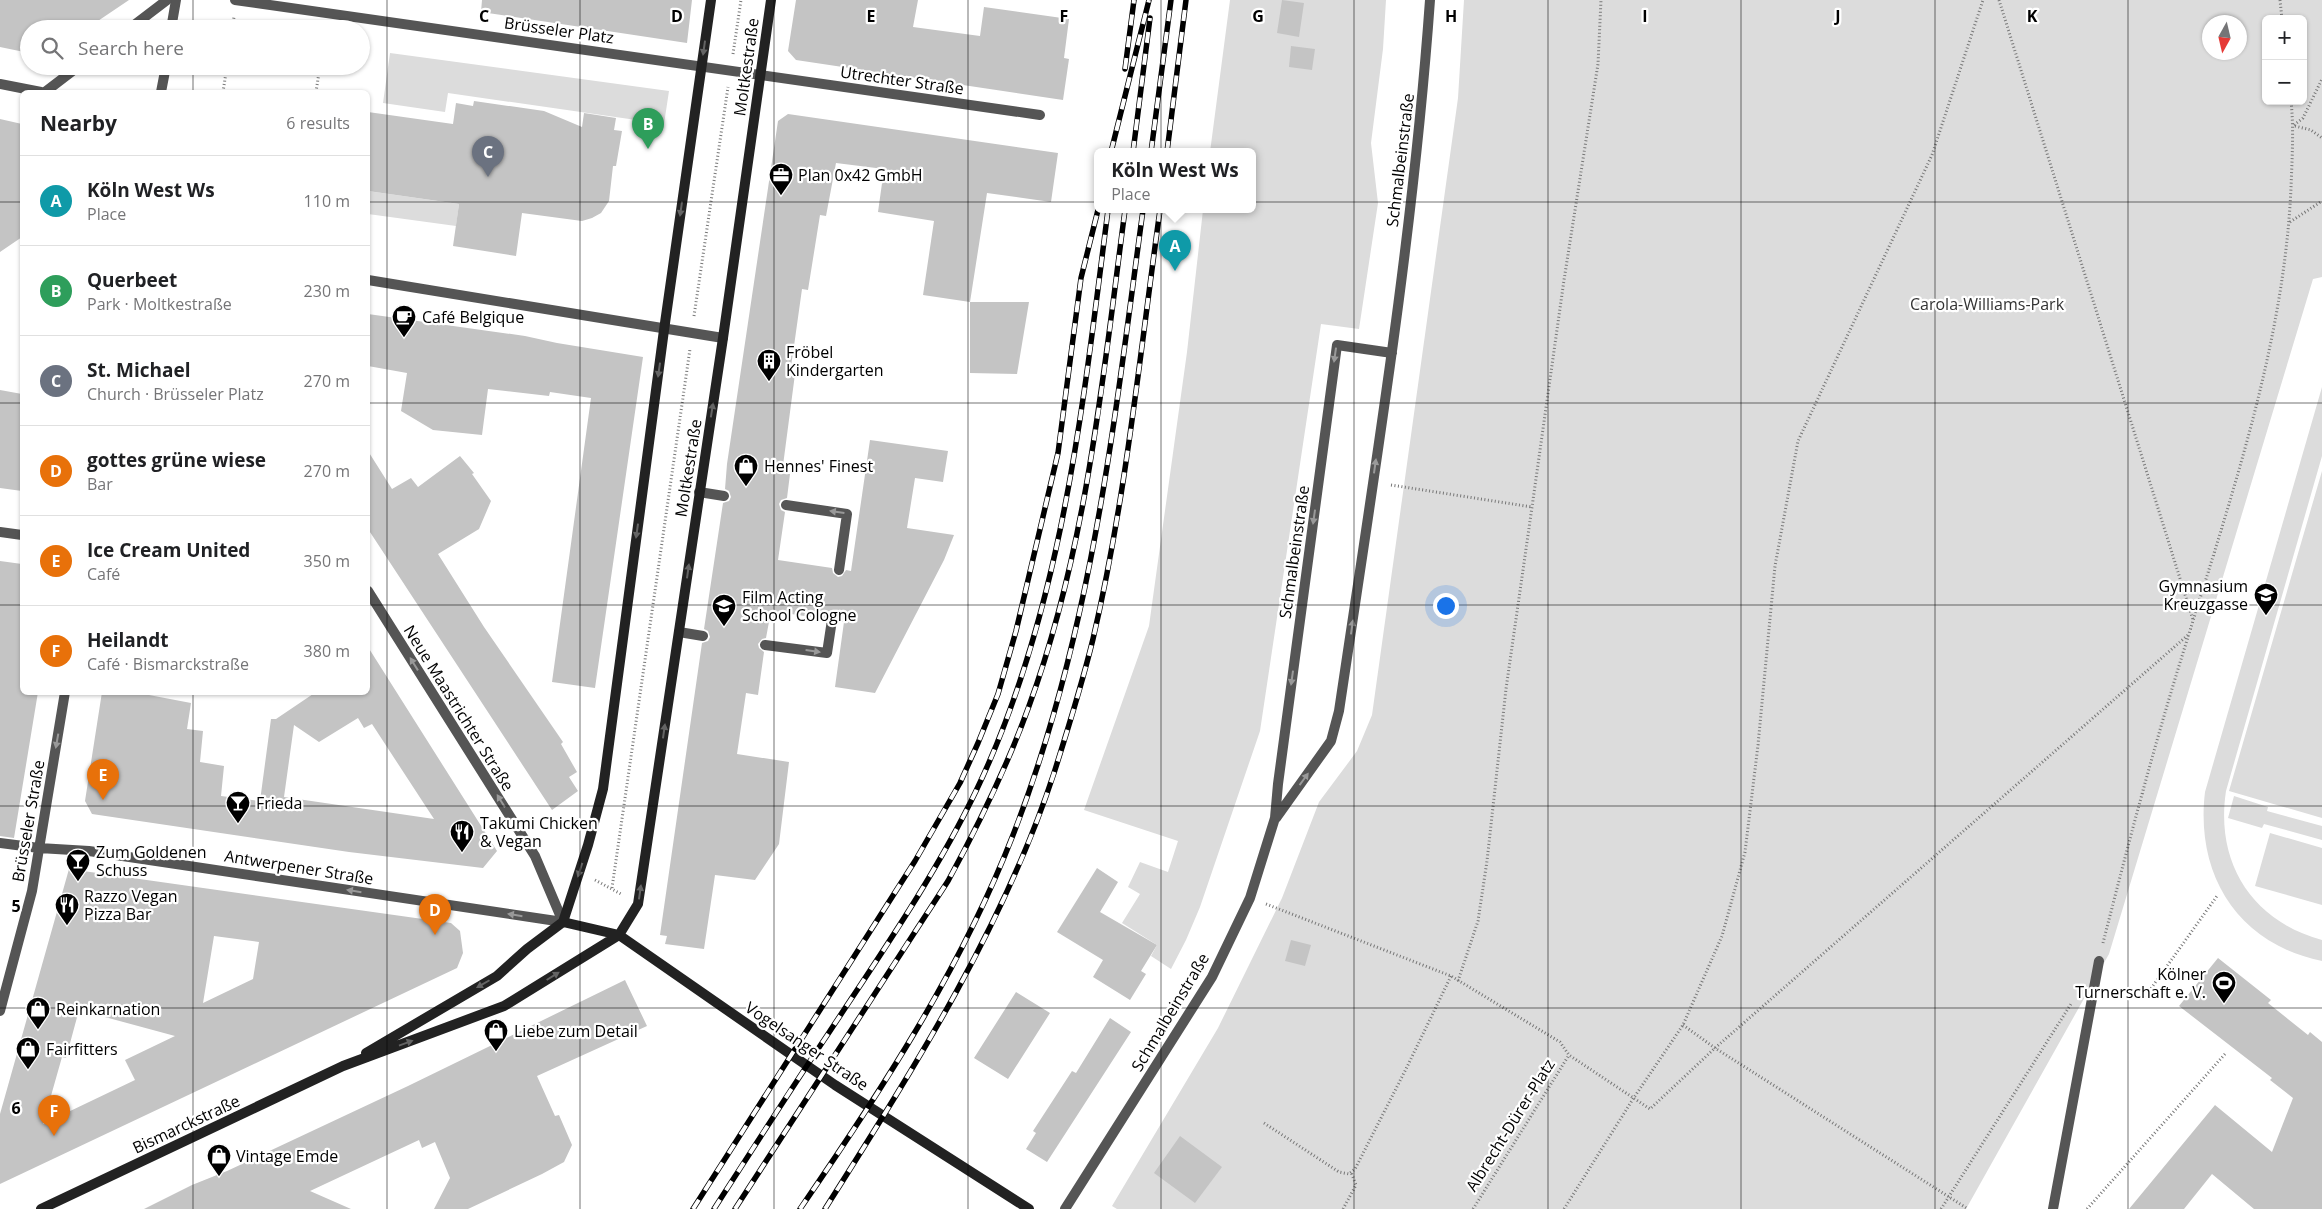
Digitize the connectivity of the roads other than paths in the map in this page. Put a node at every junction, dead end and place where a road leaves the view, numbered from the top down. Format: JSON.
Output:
{"nodes":[{"id":1,"x":167,"y":0,"type":"edge"},
{"id":2,"x":176,"y":0,"type":"edge"},
{"id":3,"x":235,"y":0,"type":"edge"},
{"id":4,"x":711,"y":0,"type":"edge"},
{"id":5,"x":771,"y":0,"type":"edge"},
{"id":6,"x":1430,"y":0,"type":"edge"},
{"id":7,"x":141,"y":20,"type":"edge"},
{"id":8,"x":173,"y":20,"type":"edge"},
{"id":9,"x":702,"y":66,"type":"junction"},
{"id":10,"x":67,"y":75,"type":"edge"},
{"id":11,"x":164,"y":75,"type":"edge"},
{"id":12,"x":760,"y":75,"type":"junction"},
{"id":13,"x":0,"y":84,"type":"edge"},
{"id":14,"x":31,"y":90,"type":"edge"},
{"id":15,"x":48,"y":90,"type":"edge"},
{"id":16,"x":161,"y":90,"type":"edge"},
{"id":17,"x":1040,"y":115,"type":"dead end"},
{"id":18,"x":370,"y":280,"type":"edge"},
{"id":19,"x":664,"y":330,"type":"junction"},
{"id":20,"x":724,"y":338,"type":"junction"},
{"id":21,"x":1392,"y":353,"type":"junction"},
{"id":22,"x":699,"y":492,"type":"junction"},
{"id":23,"x":724,"y":496,"type":"dead end"},
{"id":24,"x":786,"y":505,"type":"dead end"},
{"id":25,"x":0,"y":532,"type":"edge"},
{"id":26,"x":20,"y":535,"type":"edge"},
{"id":27,"x":839,"y":570,"type":"dead end"},
{"id":28,"x":370,"y":594,"type":"edge"},
{"id":29,"x":832,"y":620,"type":"dead end"},
{"id":30,"x":679,"y":632,"type":"junction"},
{"id":31,"x":703,"y":636,"type":"dead end"},
{"id":32,"x":766,"y":645,"type":"dead end"},
{"id":33,"x":64,"y":695,"type":"edge"},
{"id":34,"x":1275,"y":818,"type":"junction"},
{"id":35,"x":0,"y":843,"type":"edge"},
{"id":36,"x":39,"y":848,"type":"junction"},
{"id":37,"x":563,"y":922,"type":"junction"},
{"id":38,"x":619,"y":935,"type":"junction"},
{"id":39,"x":2098,"y":960,"type":"road end"},
{"id":40,"x":0,"y":1011,"type":"edge"},
{"id":41,"x":344,"y":1066,"type":"junction"},
{"id":42,"x":41,"y":1209,"type":"edge"},
{"id":43,"x":1029,"y":1209,"type":"edge"},
{"id":44,"x":1065,"y":1209,"type":"edge"},
{"id":45,"x":2053,"y":1209,"type":"edge"}],
"edges":[{"from":1,"to":7,"type":"street"},
{"from":2,"to":8,"type":"street"},
{"from":3,"to":9,"type":"street","name":"Brüsseler Platz"},
{"from":4,"to":9,"type":"street","one_way":true},
{"from":5,"to":12,"type":"street","name":"Moltkestraße"},
{"from":6,"to":21,"type":"street","name":"Schmalbeinstraße"},
{"from":9,"to":12,"type":"street","name":"Brüsseler Platz"},
{"from":9,"to":19,"type":"street","one_way":true},
{"from":10,"to":15,"type":"street"},
{"from":11,"to":16,"type":"street"},
{"from":12,"to":17,"type":"street","name":"Utrechter Straße"},
{"from":12,"to":20,"type":"street","name":"Moltkestraße"},
{"from":13,"to":14,"type":"street"},
{"from":18,"to":19,"type":"street"},
{"from":19,"to":20,"type":"street"},
{"from":19,"to":37,"type":"street","one_way":true},
{"from":22,"to":20,"type":"street","name":"Moltkestraße","one_way":true},
{"from":34,"to":21,"type":"street","name":"Schmalbeinstraße","one_way":true},
{"from":21,"to":34,"type":"street","name":"Schmalbeinstraße","one_way":true},
{"from":22,"to":23,"type":"street"},
{"from":30,"to":22,"type":"street","name":"Moltkestraße","one_way":true},
{"from":27,"to":24,"type":"street","one_way":true},
{"from":25,"to":26,"type":"street"},
{"from":37,"to":28,"type":"street","name":"Neue Maastrichter Straße","one_way":true},
{"from":32,"to":29,"type":"street","one_way":true},
{"from":30,"to":31,"type":"street"},
{"from":38,"to":30,"type":"street","name":"Moltkestraße","one_way":true},
{"from":33,"to":36,"type":"street","name":"Brüsseler Straße","one_way":true},
{"from":34,"to":44,"type":"street","name":"Schmalbeinstraße"},
{"from":35,"to":36,"type":"street","name":"Antwerpener Straße"},
{"from":37,"to":36,"type":"street","name":"Antwerpener Straße","one_way":true},
{"from":36,"to":40,"type":"street","name":"Brüsseler Straße"},
{"from":37,"to":38,"type":"street","name":"Vogelsanger Straße"},
{"from":37,"to":41,"type":"street","name":"Bismarckstraße","one_way":true},
{"from":41,"to":38,"type":"street","name":"Bismarckstraße","one_way":true},
{"from":38,"to":43,"type":"street","name":"Vogelsanger Straße"},
{"from":39,"to":45,"type":"street"},
{"from":41,"to":42,"type":"street","name":"Bismarckstraße"}]}
